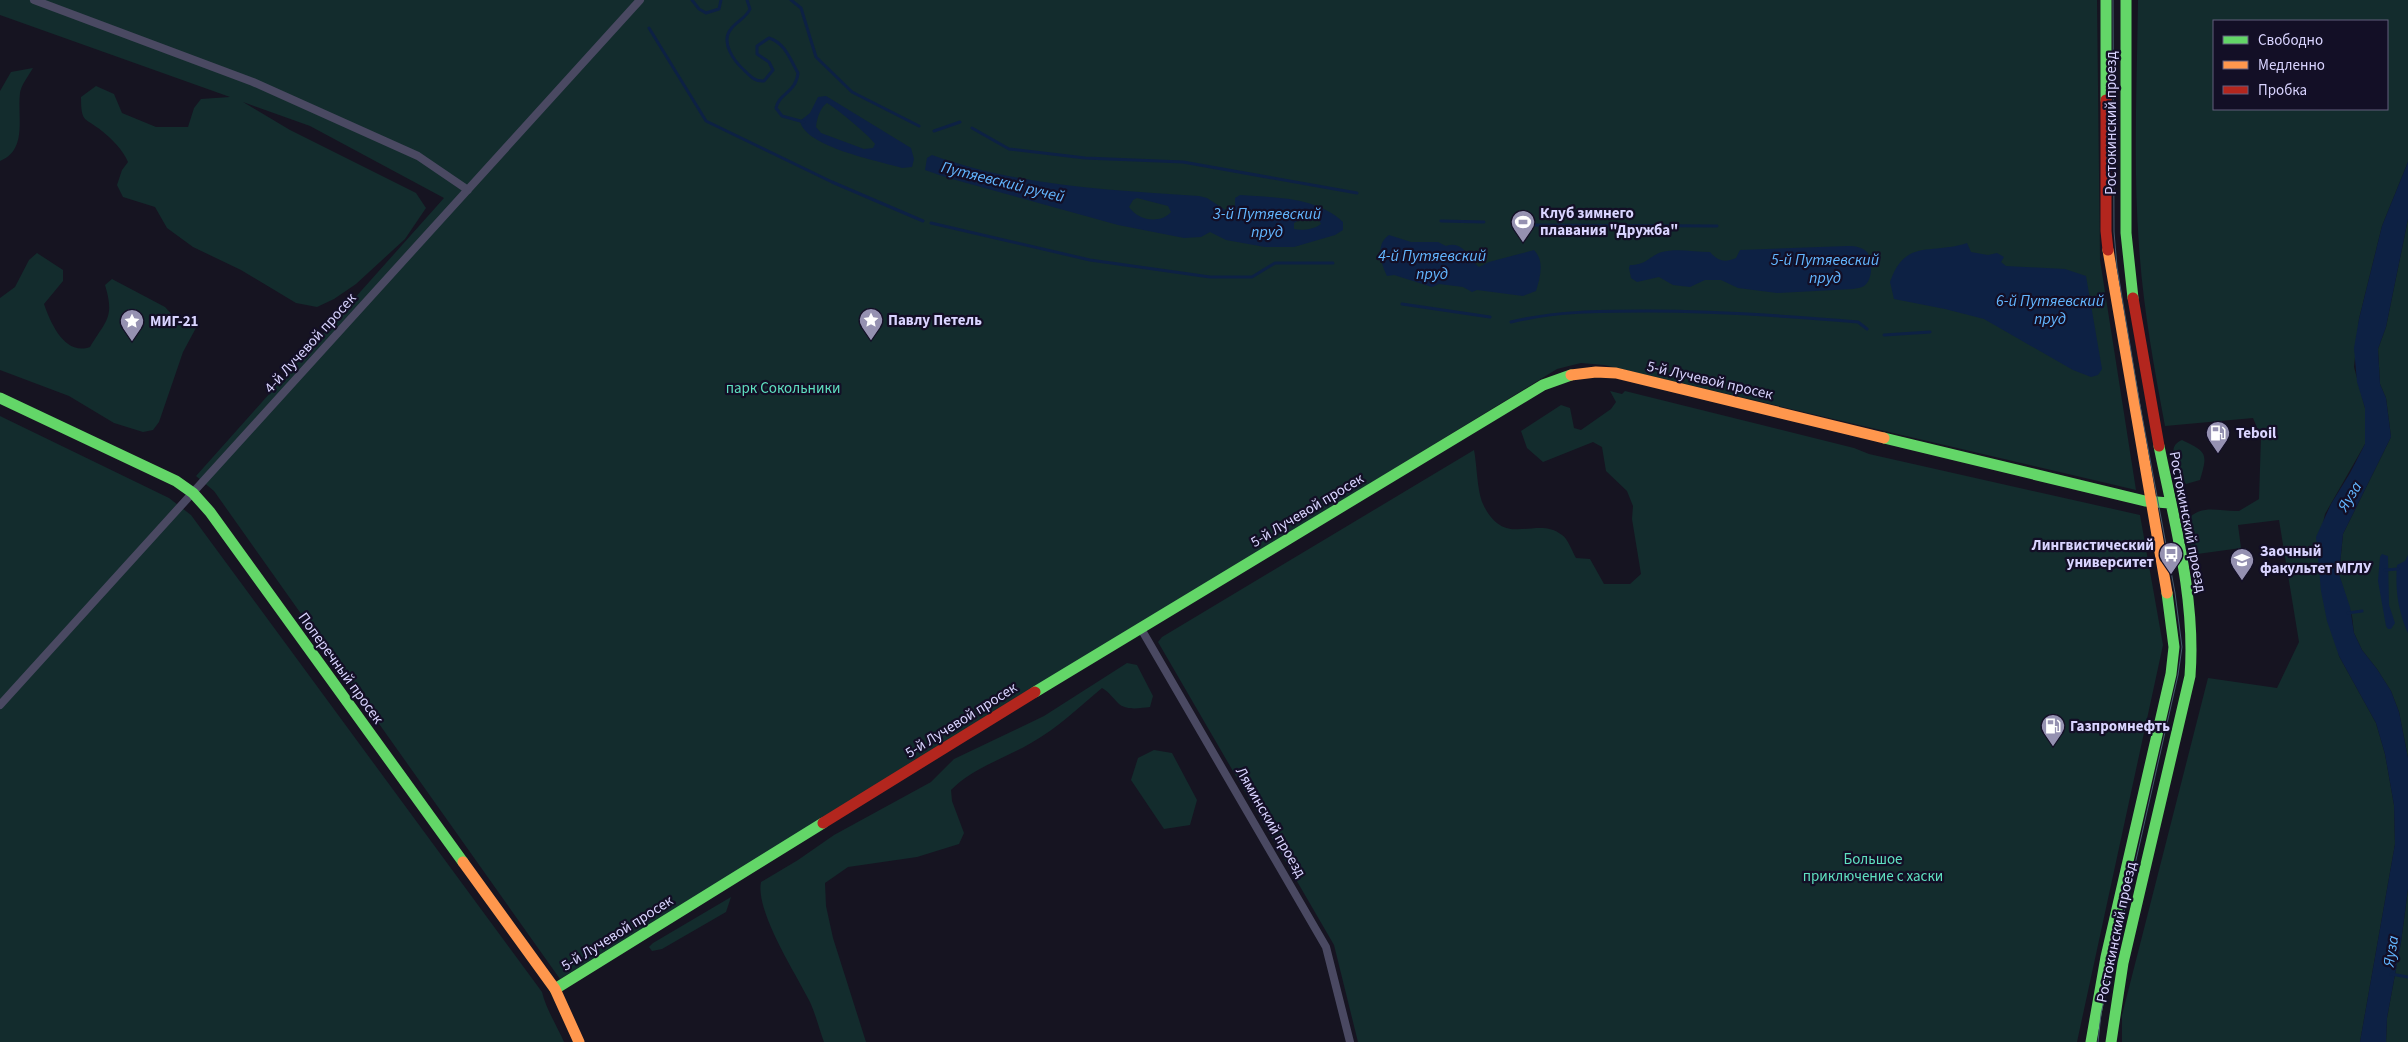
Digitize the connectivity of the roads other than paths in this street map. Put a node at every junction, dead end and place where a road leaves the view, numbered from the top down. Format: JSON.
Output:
{"nodes":[{"id":1,"x":34,"y":0,"type":"edge"},
{"id":2,"x":640,"y":0,"type":"edge"},
{"id":3,"x":2106,"y":0,"type":"edge"},
{"id":4,"x":2126,"y":0,"type":"edge"},
{"id":5,"x":468,"y":190,"type":"junction"},
{"id":6,"x":0,"y":398,"type":"edge"},
{"id":7,"x":193,"y":493,"type":"junction"},
{"id":8,"x":2151,"y":501,"type":"junction"},
{"id":9,"x":2169,"y":503,"type":"junction"},
{"id":10,"x":1140,"y":627,"type":"junction"},
{"id":11,"x":0,"y":705,"type":"edge"},
{"id":12,"x":555,"y":989,"type":"junction"},
{"id":13,"x":579,"y":1042,"type":"edge"},
{"id":14,"x":1350,"y":1042,"type":"edge"},
{"id":15,"x":2091,"y":1042,"type":"edge"},
{"id":16,"x":2111,"y":1042,"type":"edge"}],
"edges":[{"from":1,"to":5,"type":"street"},
{"from":2,"to":5,"type":"street","name":"4-й Лучевой просек"},
{"from":3,"to":8,"type":"street","name":"Ростокинский проезд"},
{"from":4,"to":9,"type":"street","name":"Ростокинский проезд"},
{"from":5,"to":7,"type":"street","name":"4-й Лучевой просек"},
{"from":6,"to":7,"type":"street","name":"Поперечный просек"},
{"from":7,"to":11,"type":"street","name":"4-й Лучевой просек"},
{"from":7,"to":12,"type":"street","name":"Поперечный просек"},
{"from":8,"to":9,"type":"street","name":"5-й Лучевой просек"},
{"from":8,"to":10,"type":"street","name":"5-й Лучевой просек"},
{"from":8,"to":15,"type":"street","name":"Ростокинский проезд"},
{"from":9,"to":16,"type":"street","name":"Ростокинский проезд"},
{"from":10,"to":12,"type":"street","name":"5-й Лучевой просек"},
{"from":10,"to":14,"type":"street","name":"Ляминский проезд"},
{"from":12,"to":13,"type":"street","name":"Поперечный просек"}]}
